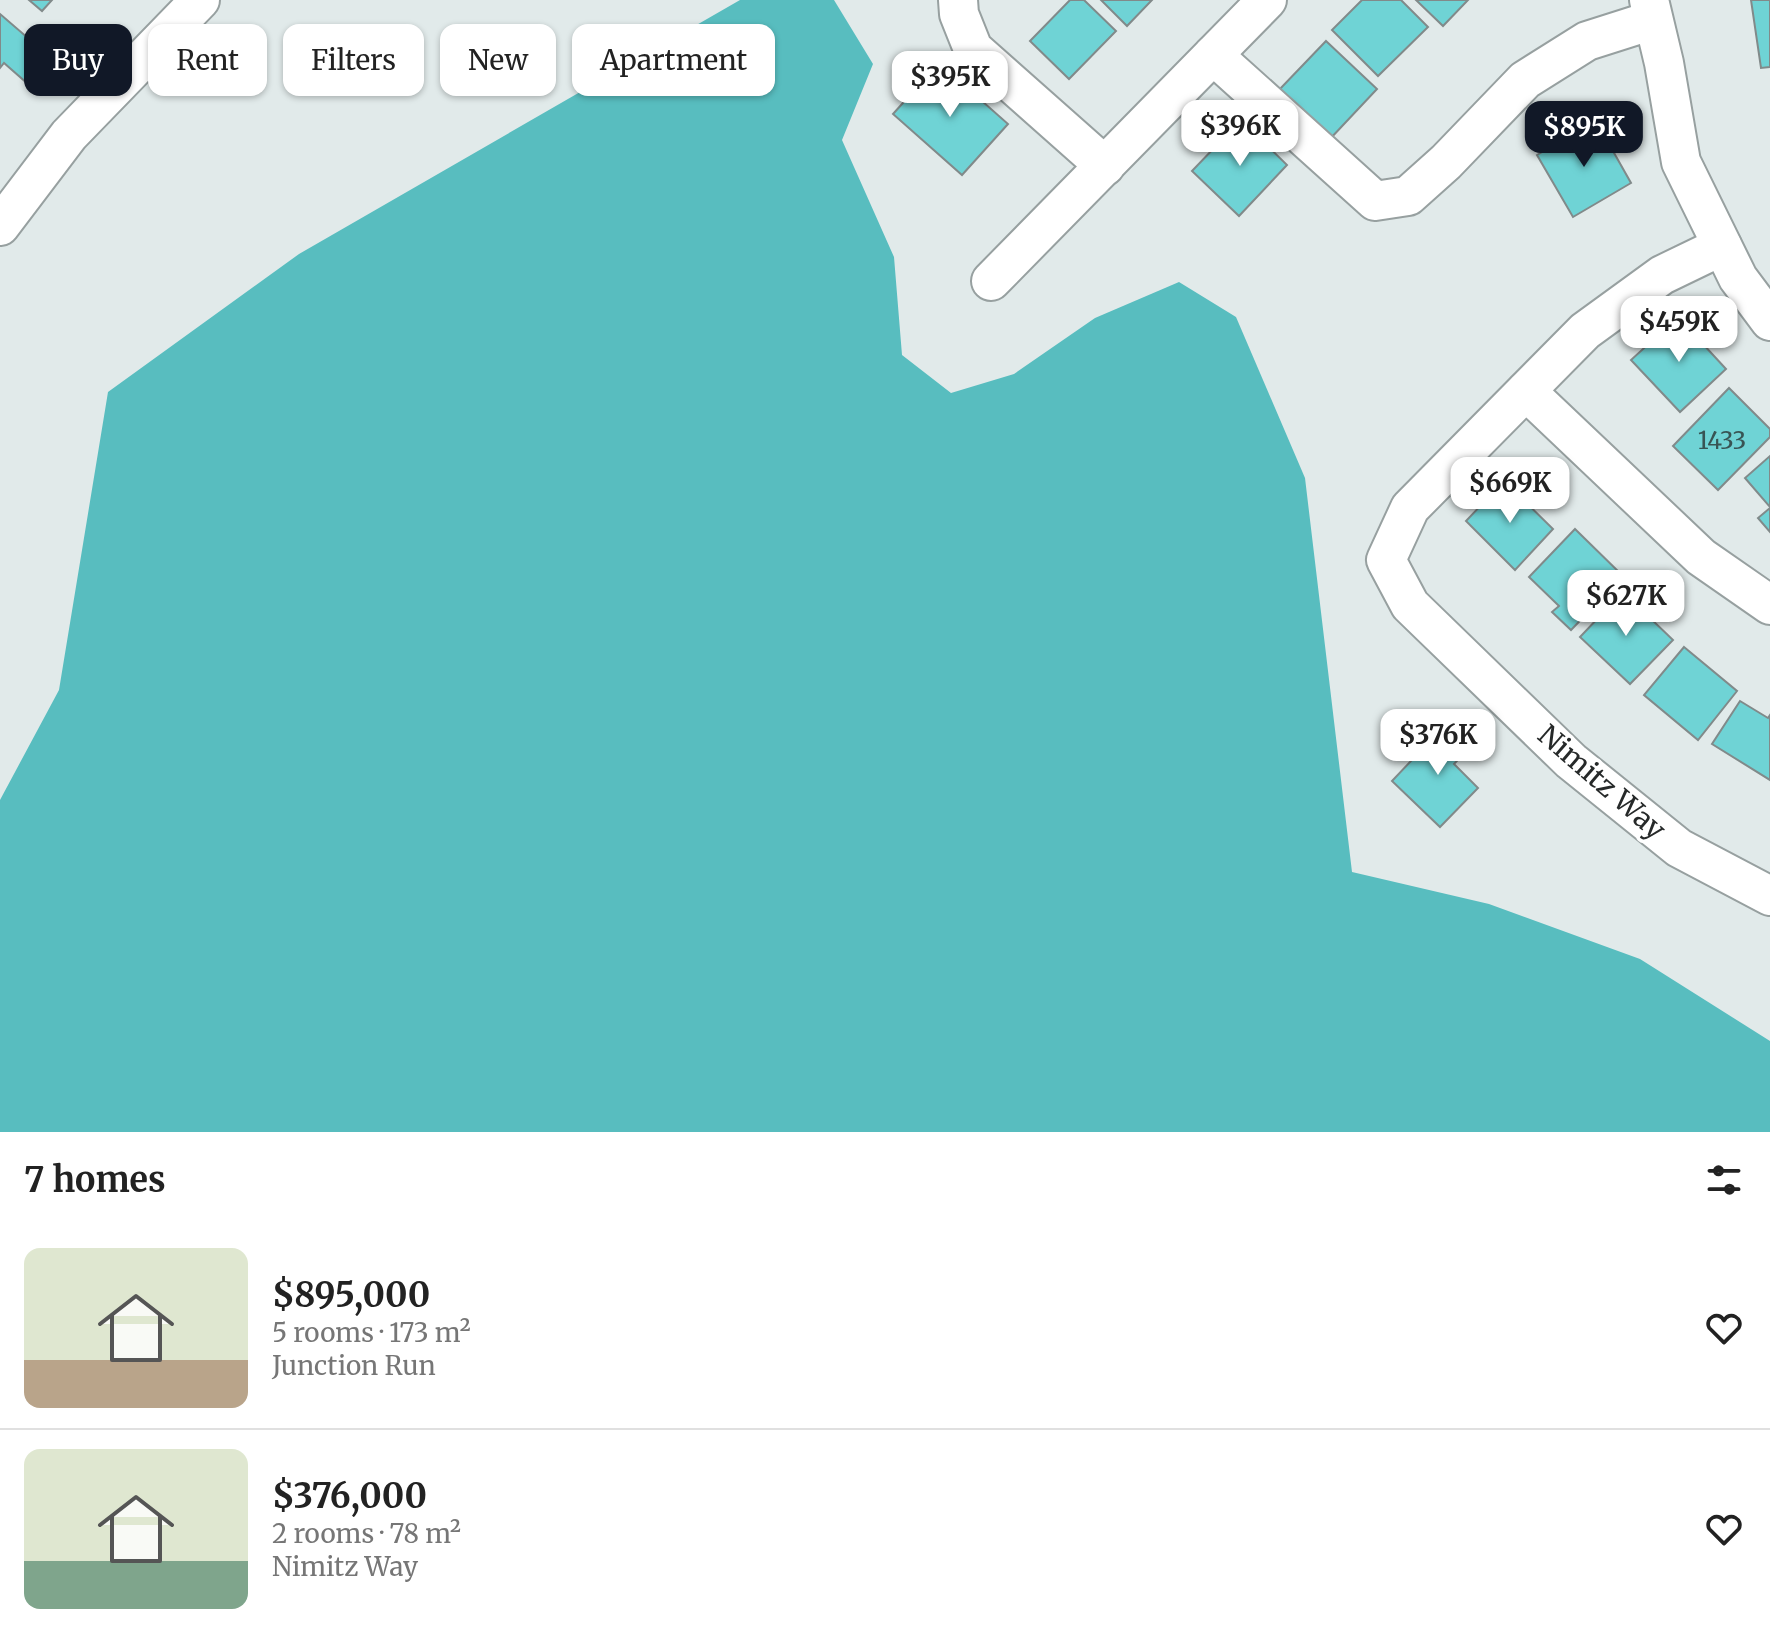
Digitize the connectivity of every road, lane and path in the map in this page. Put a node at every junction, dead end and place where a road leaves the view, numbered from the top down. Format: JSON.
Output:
{"nodes":[{"id":1,"x":200,"y":0,"type":"edge"},
{"id":2,"x":958,"y":0,"type":"edge"},
{"id":3,"x":1267,"y":0,"type":"edge"},
{"id":4,"x":1651,"y":10,"type":"edge"},
{"id":5,"x":1213,"y":55,"type":"junction"},
{"id":6,"x":1105,"y":166,"type":"junction"},
{"id":7,"x":0,"y":226,"type":"edge"},
{"id":8,"x":1722,"y":246,"type":"junction"},
{"id":9,"x":991,"y":281,"type":"dead end"},
{"id":10,"x":1770,"y":321,"type":"edge"},
{"id":11,"x":1526,"y":391,"type":"junction"},
{"id":12,"x":1770,"y":605,"type":"edge"},
{"id":13,"x":1770,"y":896,"type":"edge"}],
"edges":[{"from":1,"to":7,"type":"street"},
{"from":2,"to":6,"type":"street"},
{"from":3,"to":5,"type":"street"},
{"from":4,"to":5,"type":"street"},
{"from":4,"to":8,"type":"street"},
{"from":5,"to":6,"type":"street"},
{"from":6,"to":9,"type":"street"},
{"from":8,"to":10,"type":"street"},
{"from":8,"to":11,"type":"street","name":"Nimitz Way"},
{"from":11,"to":12,"type":"street"},
{"from":11,"to":13,"type":"street","name":"Nimitz Way"}]}
